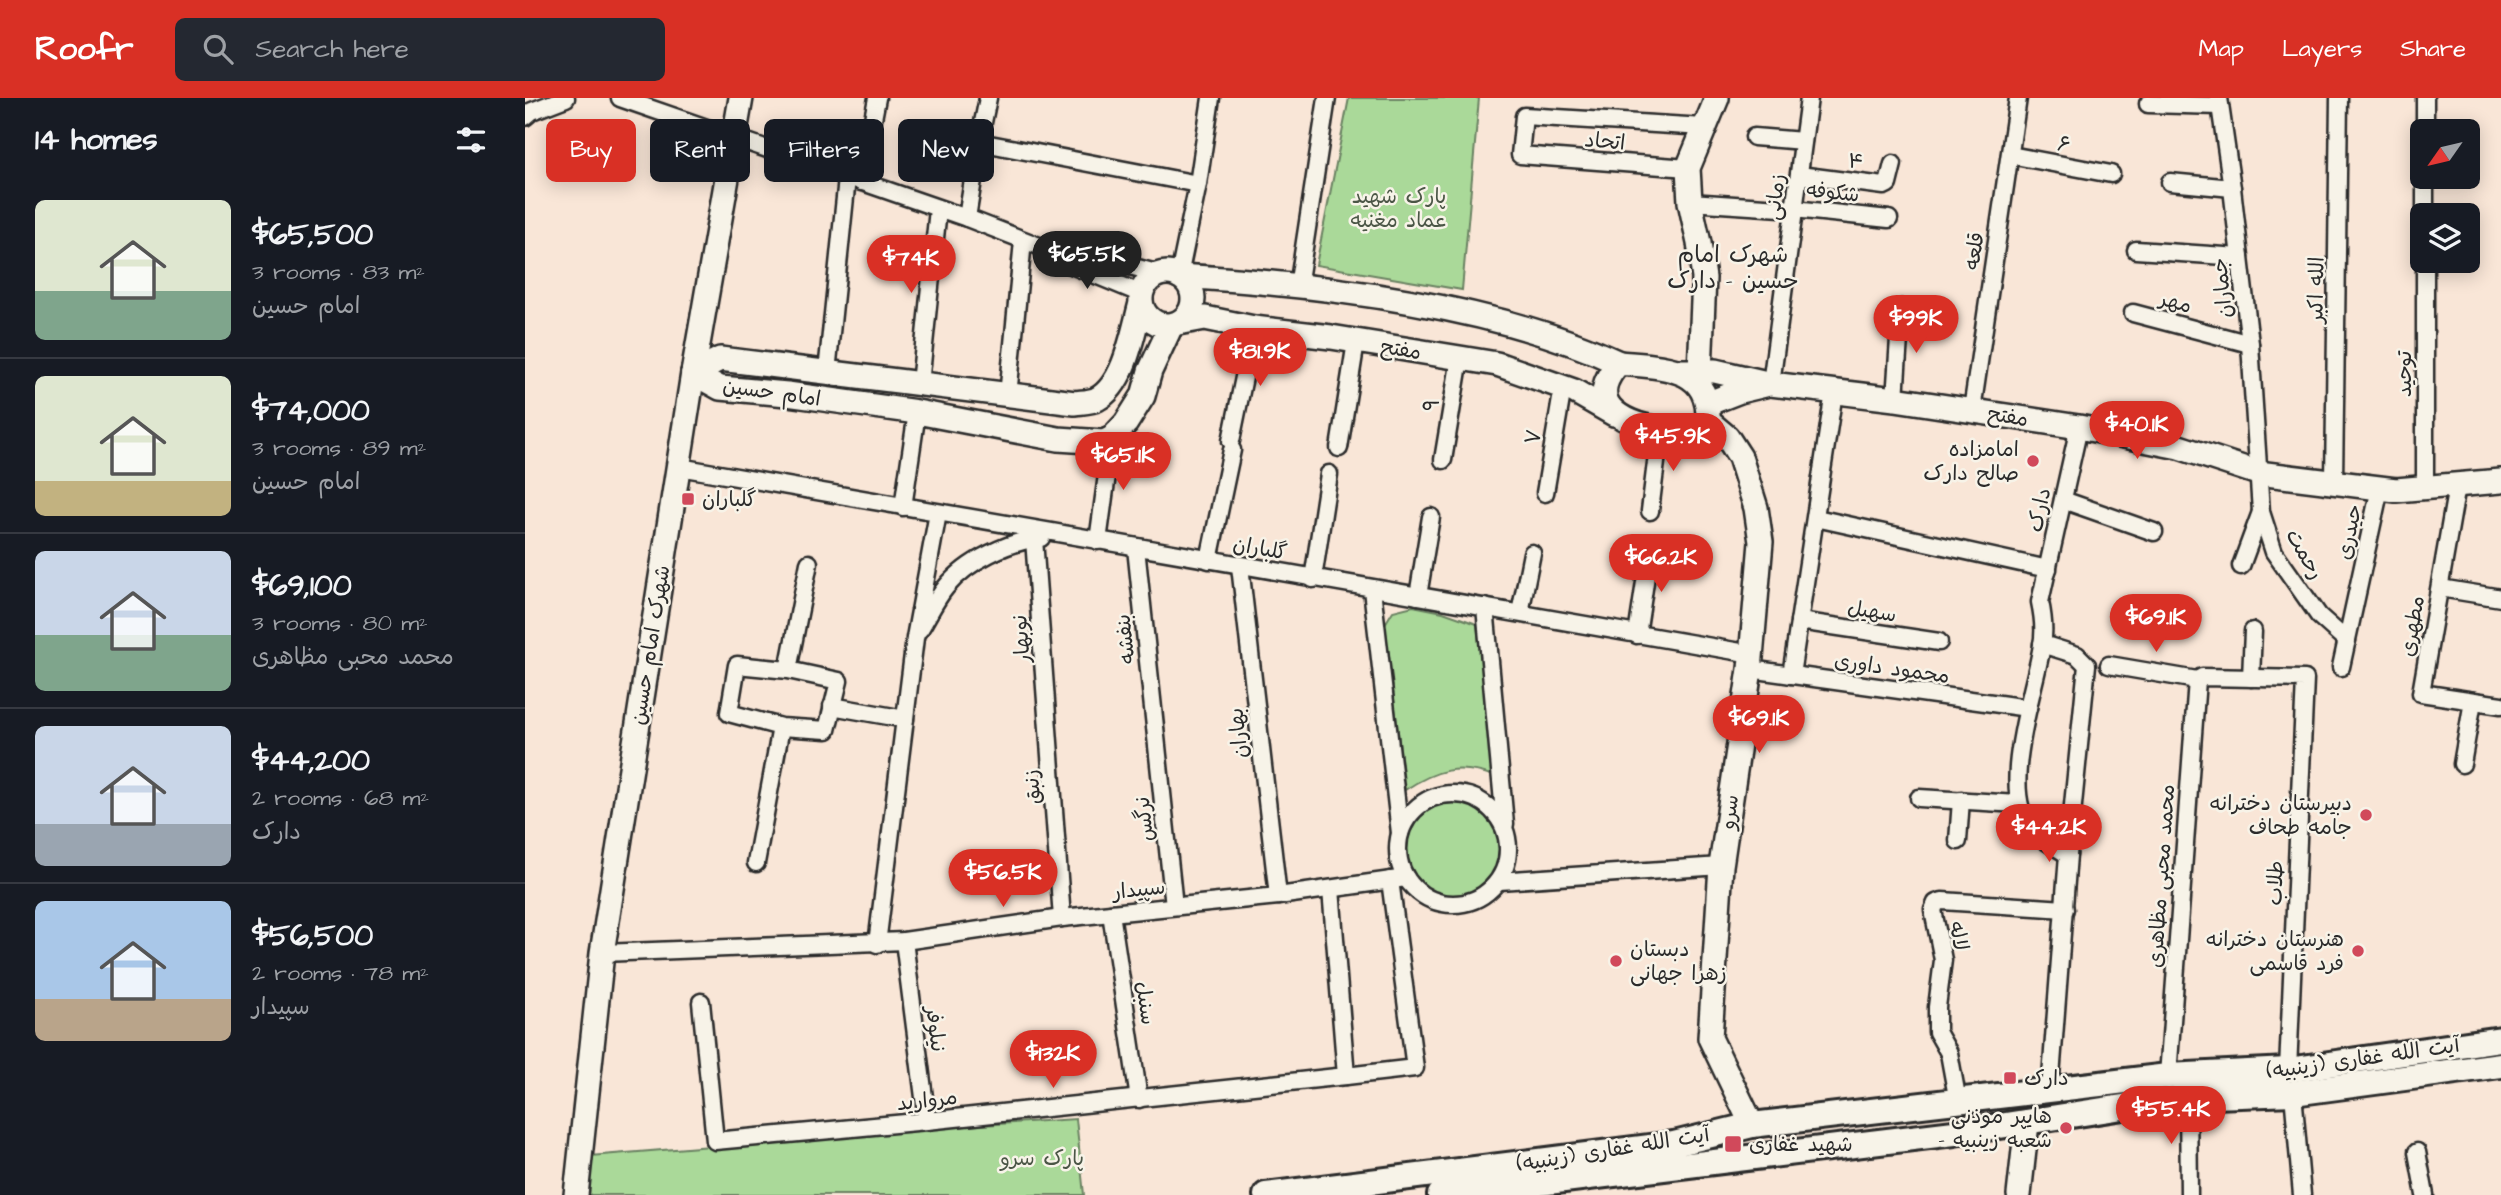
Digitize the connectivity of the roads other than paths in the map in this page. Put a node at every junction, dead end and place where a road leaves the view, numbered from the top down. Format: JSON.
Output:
{"nodes":[{"id":1,"x":566,"y":98,"type":"edge"},
{"id":2,"x":620,"y":98,"type":"edge"},
{"id":3,"x":741,"y":98,"type":"edge"},
{"id":4,"x":877,"y":98,"type":"edge"},
{"id":5,"x":988,"y":98,"type":"edge"},
{"id":6,"x":1211,"y":98,"type":"edge"},
{"id":7,"x":1327,"y":98,"type":"edge"},
{"id":8,"x":1717,"y":98,"type":"edge"},
{"id":9,"x":1809,"y":98,"type":"edge"},
{"id":10,"x":2018,"y":98,"type":"edge"},
{"id":11,"x":2340,"y":98,"type":"edge"},
{"id":12,"x":2425,"y":98,"type":"edge"},
{"id":13,"x":2219,"y":102,"type":"edge"},
{"id":14,"x":2148,"y":104,"type":"dead end"},
{"id":15,"x":525,"y":117,"type":"edge"},
{"id":16,"x":681,"y":119,"type":"edge"},
{"id":17,"x":737,"y":119,"type":"edge"},
{"id":18,"x":871,"y":119,"type":"edge"},
{"id":19,"x":984,"y":119,"type":"edge"},
{"id":20,"x":2425,"y":119,"type":"edge"},
{"id":21,"x":1704,"y":127,"type":"junction"},
{"id":22,"x":1755,"y":136,"type":"dead end"},
{"id":23,"x":1803,"y":142,"type":"junction"},
{"id":24,"x":994,"y":145,"type":"edge"},
{"id":25,"x":2010,"y":155,"type":"junction"},
{"id":26,"x":1893,"y":164,"type":"dead end"},
{"id":27,"x":1688,"y":168,"type":"junction"},
{"id":28,"x":2111,"y":174,"type":"dead end"},
{"id":29,"x":1799,"y":175,"type":"junction"},
{"id":30,"x":726,"y":182,"type":"edge"},
{"id":31,"x":854,"y":182,"type":"edge"},
{"id":32,"x":860,"y":182,"type":"edge"},
{"id":33,"x":973,"y":182,"type":"edge"},
{"id":34,"x":2170,"y":182,"type":"dead end"},
{"id":35,"x":1198,"y":184,"type":"junction"},
{"id":36,"x":2232,"y":188,"type":"junction"},
{"id":37,"x":1689,"y":202,"type":"junction"},
{"id":38,"x":939,"y":209,"type":"junction"},
{"id":39,"x":1794,"y":209,"type":"junction"},
{"id":40,"x":967,"y":218,"type":"junction"},
{"id":41,"x":1889,"y":219,"type":"dead end"},
{"id":42,"x":1023,"y":241,"type":"junction"},
{"id":43,"x":2136,"y":250,"type":"dead end"},
{"id":44,"x":1057,"y":253,"type":"junction"},
{"id":45,"x":2240,"y":257,"type":"junction"},
{"id":46,"x":2425,"y":273,"type":"edge"},
{"id":47,"x":1170,"y":275,"type":"junction"},
{"id":48,"x":1298,"y":286,"type":"junction"},
{"id":49,"x":1142,"y":299,"type":"junction"},
{"id":50,"x":1901,"y":308,"type":"dead end"},
{"id":51,"x":2133,"y":313,"type":"dead end"},
{"id":52,"x":1174,"y":324,"type":"junction"},
{"id":53,"x":1254,"y":328,"type":"junction"},
{"id":54,"x":1356,"y":342,"type":"junction"},
{"id":55,"x":2250,"y":344,"type":"junction"},
{"id":56,"x":1460,"y":358,"type":"junction"},
{"id":57,"x":1619,"y":363,"type":"junction"},
{"id":58,"x":1689,"y":371,"type":"junction"},
{"id":59,"x":827,"y":372,"type":"junction"},
{"id":60,"x":693,"y":373,"type":"junction"},
{"id":61,"x":920,"y":384,"type":"junction"},
{"id":62,"x":1771,"y":384,"type":"junction"},
{"id":63,"x":1563,"y":387,"type":"junction"},
{"id":64,"x":1834,"y":392,"type":"junction"},
{"id":65,"x":1008,"y":396,"type":"junction"},
{"id":66,"x":1895,"y":399,"type":"junction"},
{"id":67,"x":1972,"y":410,"type":"junction"},
{"id":68,"x":917,"y":412,"type":"junction"},
{"id":69,"x":1709,"y":412,"type":"junction"},
{"id":70,"x":1614,"y":414,"type":"junction"},
{"id":71,"x":2079,"y":427,"type":"junction"},
{"id":72,"x":1660,"y":430,"type":"junction"},
{"id":73,"x":1112,"y":438,"type":"junction"},
{"id":74,"x":1339,"y":448,"type":"dead end"},
{"id":75,"x":1443,"y":460,"type":"dead end"},
{"id":76,"x":679,"y":467,"type":"junction"},
{"id":77,"x":2258,"y":473,"type":"junction"},
{"id":78,"x":1329,"y":474,"type":"dead end"},
{"id":79,"x":2501,"y":481,"type":"edge"},
{"id":80,"x":2334,"y":482,"type":"junction"},
{"id":81,"x":2457,"y":486,"type":"junction"},
{"id":82,"x":2380,"y":488,"type":"junction"},
{"id":83,"x":2425,"y":488,"type":"junction"},
{"id":84,"x":1545,"y":493,"type":"dead end"},
{"id":85,"x":2063,"y":500,"type":"junction"},
{"id":86,"x":903,"y":507,"type":"junction"},
{"id":87,"x":1650,"y":511,"type":"dead end"},
{"id":88,"x":2261,"y":512,"type":"junction"},
{"id":89,"x":938,"y":513,"type":"junction"},
{"id":90,"x":1431,"y":517,"type":"dead end"},
{"id":91,"x":1816,"y":517,"type":"junction"},
{"id":92,"x":2154,"y":532,"type":"dead end"},
{"id":93,"x":1065,"y":535,"type":"junction"},
{"id":94,"x":1034,"y":538,"type":"junction"},
{"id":95,"x":1098,"y":541,"type":"junction"},
{"id":96,"x":1136,"y":548,"type":"junction"},
{"id":97,"x":1650,"y":549,"type":"dead end"},
{"id":98,"x":1532,"y":553,"type":"dead end"},
{"id":99,"x":1209,"y":561,"type":"junction"},
{"id":100,"x":809,"y":564,"type":"dead end"},
{"id":101,"x":1240,"y":566,"type":"junction"},
{"id":102,"x":2241,"y":566,"type":"dead end"},
{"id":103,"x":2048,"y":569,"type":"junction"},
{"id":104,"x":1313,"y":579,"type":"junction"},
{"id":105,"x":2439,"y":588,"type":"junction"},
{"id":106,"x":1372,"y":589,"type":"junction"},
{"id":107,"x":1418,"y":596,"type":"junction"},
{"id":108,"x":2501,"y":598,"type":"edge"},
{"id":109,"x":1485,"y":607,"type":"junction"},
{"id":110,"x":1520,"y":613,"type":"junction"},
{"id":111,"x":1800,"y":621,"type":"junction"},
{"id":112,"x":2253,"y":631,"type":"dead end"},
{"id":113,"x":1637,"y":635,"type":"junction"},
{"id":114,"x":915,"y":638,"type":"junction"},
{"id":115,"x":2347,"y":641,"type":"junction"},
{"id":116,"x":1939,"y":642,"type":"dead end"},
{"id":117,"x":2042,"y":644,"type":"junction"},
{"id":118,"x":1751,"y":662,"type":"junction"},
{"id":119,"x":2109,"y":665,"type":"dead end"},
{"id":120,"x":2341,"y":667,"type":"dead end"},
{"id":121,"x":788,"y":670,"type":"junction"},
{"id":122,"x":1791,"y":675,"type":"junction"},
{"id":123,"x":2251,"y":678,"type":"junction"},
{"id":124,"x":2197,"y":680,"type":"junction"},
{"id":125,"x":2473,"y":701,"type":"junction"},
{"id":126,"x":2501,"y":705,"type":"edge"},
{"id":127,"x":832,"y":706,"type":"junction"},
{"id":128,"x":2028,"y":709,"type":"junction"},
{"id":129,"x":905,"y":719,"type":"junction"},
{"id":130,"x":781,"y":727,"type":"junction"},
{"id":131,"x":1155,"y":727,"type":"joint"},
{"id":132,"x":1049,"y":736,"type":"joint"},
{"id":133,"x":2462,"y":764,"type":"dead end"},
{"id":134,"x":1919,"y":798,"type":"dead end"},
{"id":135,"x":1961,"y":800,"type":"junction"},
{"id":136,"x":2018,"y":804,"type":"junction"},
{"id":137,"x":1505,"y":831,"type":"junction"},
{"id":138,"x":1400,"y":833,"type":"junction"},
{"id":139,"x":1958,"y":841,"type":"dead end"},
{"id":140,"x":2068,"y":855,"type":"junction"},
{"id":141,"x":756,"y":863,"type":"dead end"},
{"id":142,"x":1721,"y":866,"type":"junction"},
{"id":143,"x":1398,"y":879,"type":"junction"},
{"id":144,"x":1499,"y":881,"type":"junction"},
{"id":145,"x":1331,"y":889,"type":"junction"},
{"id":146,"x":1278,"y":896,"type":"junction"},
{"id":147,"x":1174,"y":906,"type":"junction"},
{"id":148,"x":2064,"y":909,"type":"junction"},
{"id":149,"x":1111,"y":913,"type":"junction"},
{"id":150,"x":1062,"y":918,"type":"junction"},
{"id":151,"x":904,"y":941,"type":"junction"},
{"id":152,"x":877,"y":944,"type":"junction"},
{"id":153,"x":602,"y":953,"type":"junction"},
{"id":154,"x":701,"y":1002,"type":"dead end"},
{"id":155,"x":2501,"y":1039,"type":"edge"},
{"id":156,"x":2501,"y":1065,"type":"edge"},
{"id":157,"x":2223,"y":1074,"type":"junction"},
{"id":158,"x":1346,"y":1076,"type":"junction"},
{"id":159,"x":2168,"y":1076,"type":"junction"},
{"id":160,"x":2139,"y":1080,"type":"junction"},
{"id":161,"x":2290,"y":1082,"type":"junction"},
{"id":162,"x":2050,"y":1090,"type":"junction"},
{"id":163,"x":2188,"y":1097,"type":"junction"},
{"id":164,"x":1139,"y":1099,"type":"junction"},
{"id":165,"x":1958,"y":1102,"type":"junction"},
{"id":166,"x":2117,"y":1108,"type":"junction"},
{"id":167,"x":927,"y":1121,"type":"junction"},
{"id":168,"x":2027,"y":1123,"type":"junction"},
{"id":169,"x":1752,"y":1125,"type":"junction"},
{"id":170,"x":2417,"y":1152,"type":"dead end"},
{"id":171,"x":576,"y":1195,"type":"edge"},
{"id":172,"x":1266,"y":1195,"type":"edge"},
{"id":173,"x":1440,"y":1195,"type":"edge"},
{"id":174,"x":2019,"y":1195,"type":"edge"},
{"id":175,"x":2189,"y":1195,"type":"edge"},
{"id":176,"x":2302,"y":1195,"type":"edge"},
{"id":177,"x":2425,"y":1195,"type":"edge"}],
"edges":[{"from":1,"to":15,"type":"street"},
{"from":2,"to":16,"type":"street"},
{"from":3,"to":17,"type":"street","name":"شهرک امام حسین"},
{"from":4,"to":18,"type":"street"},
{"from":5,"to":19,"type":"street"},
{"from":6,"to":35,"type":"street"},
{"from":7,"to":48,"type":"street"},
{"from":8,"to":21,"type":"street"},
{"from":9,"to":23,"type":"street","name":"زمانی"},
{"from":10,"to":25,"type":"street","name":"قلعه"},
{"from":11,"to":80,"type":"street","name":"الله اکبر"},
{"from":12,"to":20,"type":"street"},
{"from":13,"to":14,"type":"street"},
{"from":13,"to":36,"type":"street","name":"جماران"},
{"from":21,"to":27,"type":"street"},
{"from":21,"to":27,"type":"street","name":"اتحاد"},
{"from":22,"to":23,"type":"street"},
{"from":23,"to":29,"type":"street","name":"زمانی"},
{"from":24,"to":35,"type":"street"},
{"from":25,"to":28,"type":"street","name":"۶"},
{"from":25,"to":67,"type":"street","name":"قلعه"},
{"from":26,"to":29,"type":"street","name":"۴"},
{"from":27,"to":37,"type":"street"},
{"from":29,"to":39,"type":"street","name":"زمانی"},
{"from":30,"to":60,"type":"street","name":"شهرک امام حسین"},
{"from":31,"to":59,"type":"street"},
{"from":32,"to":38,"type":"street"},
{"from":33,"to":40,"type":"street"},
{"from":34,"to":36,"type":"street"},
{"from":35,"to":47,"type":"street"},
{"from":36,"to":45,"type":"street","name":"جماران"},
{"from":37,"to":39,"type":"street","name":"شکوفه"},
{"from":37,"to":58,"type":"street"},
{"from":38,"to":40,"type":"street"},
{"from":38,"to":61,"type":"street"},
{"from":39,"to":41,"type":"street","name":"شکوفه"},
{"from":39,"to":62,"type":"street","name":"زمانی"},
{"from":40,"to":42,"type":"street"},
{"from":42,"to":44,"type":"street"},
{"from":42,"to":65,"type":"street"},
{"from":43,"to":45,"type":"street"},
{"from":44,"to":47,"type":"street"},
{"from":44,"to":49,"type":"street"},
{"from":45,"to":55,"type":"street","name":"جماران"},
{"from":46,"to":83,"type":"street","name":"توحید"},
{"from":47,"to":48,"type":"street"},
{"from":47,"to":49,"type":"street"},
{"from":47,"to":52,"type":"street"},
{"from":48,"to":57,"type":"street"},
{"from":49,"to":52,"type":"street"},
{"from":49,"to":65,"type":"street","name":"امام حسین"},
{"from":50,"to":66,"type":"street"},
{"from":51,"to":55,"type":"street","name":"مهر"},
{"from":52,"to":53,"type":"street","name":"مفتح"},
{"from":52,"to":73,"type":"street"},
{"from":53,"to":54,"type":"street","name":"مفتح"},
{"from":53,"to":99,"type":"street"},
{"from":54,"to":56,"type":"street","name":"مفتح"},
{"from":54,"to":74,"type":"street"},
{"from":55,"to":77,"type":"street","name":"جماران"},
{"from":56,"to":63,"type":"street","name":"مفتح"},
{"from":56,"to":75,"type":"street","name":"۹"},
{"from":57,"to":58,"type":"street","name":"مفتح"},
{"from":57,"to":70,"type":"street"},
{"from":58,"to":62,"type":"street","name":"مفتح"},
{"from":58,"to":69,"type":"street","name":"سرو"},
{"from":59,"to":60,"type":"street","name":"امام حسین"},
{"from":59,"to":61,"type":"street","name":"امام حسین"},
{"from":60,"to":68,"type":"street","name":"امام حسین"},
{"from":60,"to":76,"type":"street","name":"شهرک امام حسین"},
{"from":61,"to":65,"type":"street","name":"امام حسین"},
{"from":62,"to":64,"type":"street","name":"مفتح"},
{"from":62,"to":69,"type":"street","name":"مفتح"},
{"from":63,"to":70,"type":"street","name":"مفتح"},
{"from":63,"to":84,"type":"street","name":"۷"},
{"from":64,"to":66,"type":"street","name":"مفتح"},
{"from":64,"to":91,"type":"street"},
{"from":66,"to":67,"type":"street","name":"مفتح"},
{"from":67,"to":71,"type":"street","name":"مفتح"},
{"from":68,"to":73,"type":"street","name":"امام حسین"},
{"from":68,"to":86,"type":"street"},
{"from":69,"to":72,"type":"street","name":"مفتح"},
{"from":69,"to":118,"type":"street","name":"سرو"},
{"from":70,"to":72,"type":"street","name":"مفتح"},
{"from":71,"to":77,"type":"street","name":"مفتح"},
{"from":71,"to":85,"type":"street","name":"دارک"},
{"from":72,"to":87,"type":"street"},
{"from":73,"to":95,"type":"street"},
{"from":76,"to":86,"type":"street","name":"گلباران"},
{"from":76,"to":153,"type":"street","name":"شهرک امام حسین"},
{"from":77,"to":80,"type":"street","name":"مفتح"},
{"from":77,"to":88,"type":"street","name":"رحمت"},
{"from":78,"to":104,"type":"street"},
{"from":79,"to":81,"type":"street","name":"مفتح"},
{"from":80,"to":82,"type":"street","name":"مفتح"},
{"from":81,"to":83,"type":"street","name":"مفتح"},
{"from":81,"to":105,"type":"street","name":"مطهری"},
{"from":82,"to":83,"type":"street","name":"مفتح"},
{"from":82,"to":115,"type":"street","name":"حیدری"},
{"from":85,"to":92,"type":"street"},
{"from":85,"to":103,"type":"street","name":"دارک"},
{"from":86,"to":89,"type":"street","name":"گلباران"},
{"from":88,"to":102,"type":"street"},
{"from":88,"to":115,"type":"street","name":"رحمت"},
{"from":89,"to":93,"type":"street","name":"گلباران"},
{"from":89,"to":114,"type":"street"},
{"from":90,"to":107,"type":"street"},
{"from":91,"to":103,"type":"street"},
{"from":91,"to":111,"type":"street"},
{"from":93,"to":94,"type":"street"},
{"from":93,"to":95,"type":"street","name":"گلباران"},
{"from":94,"to":114,"type":"street"},
{"from":94,"to":132,"type":"street","name":"نوبهار"},
{"from":95,"to":96,"type":"street","name":"گلباران"},
{"from":96,"to":99,"type":"street","name":"گلباران"},
{"from":96,"to":131,"type":"street","name":"بنفشه"},
{"from":97,"to":113,"type":"street"},
{"from":98,"to":110,"type":"street"},
{"from":99,"to":101,"type":"street","name":"گلباران"},
{"from":100,"to":121,"type":"street"},
{"from":101,"to":104,"type":"street","name":"گلباران"},
{"from":101,"to":146,"type":"street","name":"بهاران"},
{"from":103,"to":117,"type":"street","name":"دارک"},
{"from":104,"to":106,"type":"street","name":"گلباران"},
{"from":105,"to":108,"type":"street"},
{"from":105,"to":125,"type":"street","name":"مطهری"},
{"from":106,"to":107,"type":"street","name":"گلباران"},
{"from":106,"to":138,"type":"street"},
{"from":107,"to":109,"type":"street","name":"گلباران"},
{"from":109,"to":110,"type":"street","name":"گلباران"},
{"from":109,"to":137,"type":"street"},
{"from":110,"to":113,"type":"street","name":"گلباران"},
{"from":111,"to":116,"type":"street","name":"سهیل"},
{"from":111,"to":122,"type":"street"},
{"from":112,"to":123,"type":"street"},
{"from":113,"to":118,"type":"street","name":"گلباران"},
{"from":114,"to":129,"type":"street"},
{"from":115,"to":120,"type":"street","name":"حیدری"},
{"from":117,"to":128,"type":"street","name":"دارک"},
{"from":117,"to":140,"type":"street"},
{"from":118,"to":122,"type":"street","name":"محمود داوری"},
{"from":118,"to":142,"type":"street","name":"سرو"},
{"from":119,"to":124,"type":"street","name":"طلاب"},
{"from":121,"to":127,"type":"street"},
{"from":121,"to":130,"type":"street"},
{"from":122,"to":128,"type":"street","name":"محمود داوری"},
{"from":123,"to":124,"type":"street","name":"طلاب"},
{"from":123,"to":161,"type":"street","name":"طلاب"},
{"from":124,"to":159,"type":"street","name":"محمد محبی مظاهری"},
{"from":125,"to":126,"type":"street","name":"مطهری"},
{"from":125,"to":133,"type":"street"},
{"from":127,"to":129,"type":"street"},
{"from":127,"to":130,"type":"street"},
{"from":128,"to":136,"type":"street","name":"دارک"},
{"from":129,"to":152,"type":"street"},
{"from":130,"to":141,"type":"street"},
{"from":131,"to":147,"type":"street","name":"نرگس"},
{"from":132,"to":150,"type":"street","name":"زنبق"},
{"from":134,"to":135,"type":"street"},
{"from":135,"to":136,"type":"street"},
{"from":135,"to":139,"type":"street"},
{"from":136,"to":140,"type":"street"},
{"from":137,"to":138,"type":"street"},
{"from":137,"to":144,"type":"street"},
{"from":138,"to":143,"type":"street"},
{"from":140,"to":148,"type":"street"},
{"from":142,"to":144,"type":"street"},
{"from":142,"to":169,"type":"street","name":"سرو"},
{"from":143,"to":144,"type":"street"},
{"from":143,"to":145,"type":"street","name":"سپیدار"},
{"from":143,"to":158,"type":"street","name":"مروارید"},
{"from":145,"to":146,"type":"street","name":"سپیدار"},
{"from":145,"to":158,"type":"street"},
{"from":146,"to":147,"type":"street","name":"سپیدار"},
{"from":147,"to":149,"type":"street","name":"سپیدار"},
{"from":148,"to":162,"type":"street"},
{"from":148,"to":165,"type":"street","name":"لاله"},
{"from":149,"to":150,"type":"street","name":"سپیدار"},
{"from":149,"to":164,"type":"street","name":"سنبل"},
{"from":150,"to":151,"type":"street","name":"سپیدار"},
{"from":151,"to":152,"type":"street","name":"سپیدار"},
{"from":151,"to":167,"type":"street","name":"نیلوفر"},
{"from":152,"to":153,"type":"street","name":"سپیدار"},
{"from":153,"to":171,"type":"street","name":"شهرک امام حسین"},
{"from":154,"to":167,"type":"street","name":"مروارید"},
{"from":155,"to":161,"type":"main road","name":"آیت الله غفاری (زینبیه)"},
{"from":156,"to":161,"type":"main road","name":"آیت الله غفاری (زینبیه)"},
{"from":157,"to":159,"type":"main road","name":"آیت الله غفاری (زینبیه)"},
{"from":157,"to":161,"type":"main road","name":"آیت الله غفاری (زینبیه)"},
{"from":157,"to":163,"type":"main road"},
{"from":158,"to":164,"type":"street","name":"مروارید"},
{"from":159,"to":160,"type":"main road","name":"آیت الله غفاری (زینبیه)"},
{"from":160,"to":162,"type":"main road","name":"آیت الله غفاری (زینبیه)"},
{"from":160,"to":166,"type":"main road"},
{"from":161,"to":163,"type":"main road","name":"آیت الله غفاری (زینبیه)"},
{"from":161,"to":176,"type":"street"},
{"from":162,"to":165,"type":"main road","name":"آیت الله غفاری (زینبیه)"},
{"from":163,"to":166,"type":"main road","name":"آیت الله غفاری (زینبیه)"},
{"from":163,"to":175,"type":"street"},
{"from":164,"to":167,"type":"street","name":"مروارید"},
{"from":165,"to":169,"type":"main road","name":"آیت الله غفاری (زینبیه)"},
{"from":166,"to":168,"type":"main road","name":"آیت الله غفاری (زینبیه)"},
{"from":168,"to":173,"type":"main road","name":"آیت الله غفاری (زینبیه)"},
{"from":168,"to":174,"type":"street"},
{"from":169,"to":172,"type":"main road","name":"آیت الله غفاری (زینبیه)"},
{"from":170,"to":177,"type":"street"}]}
